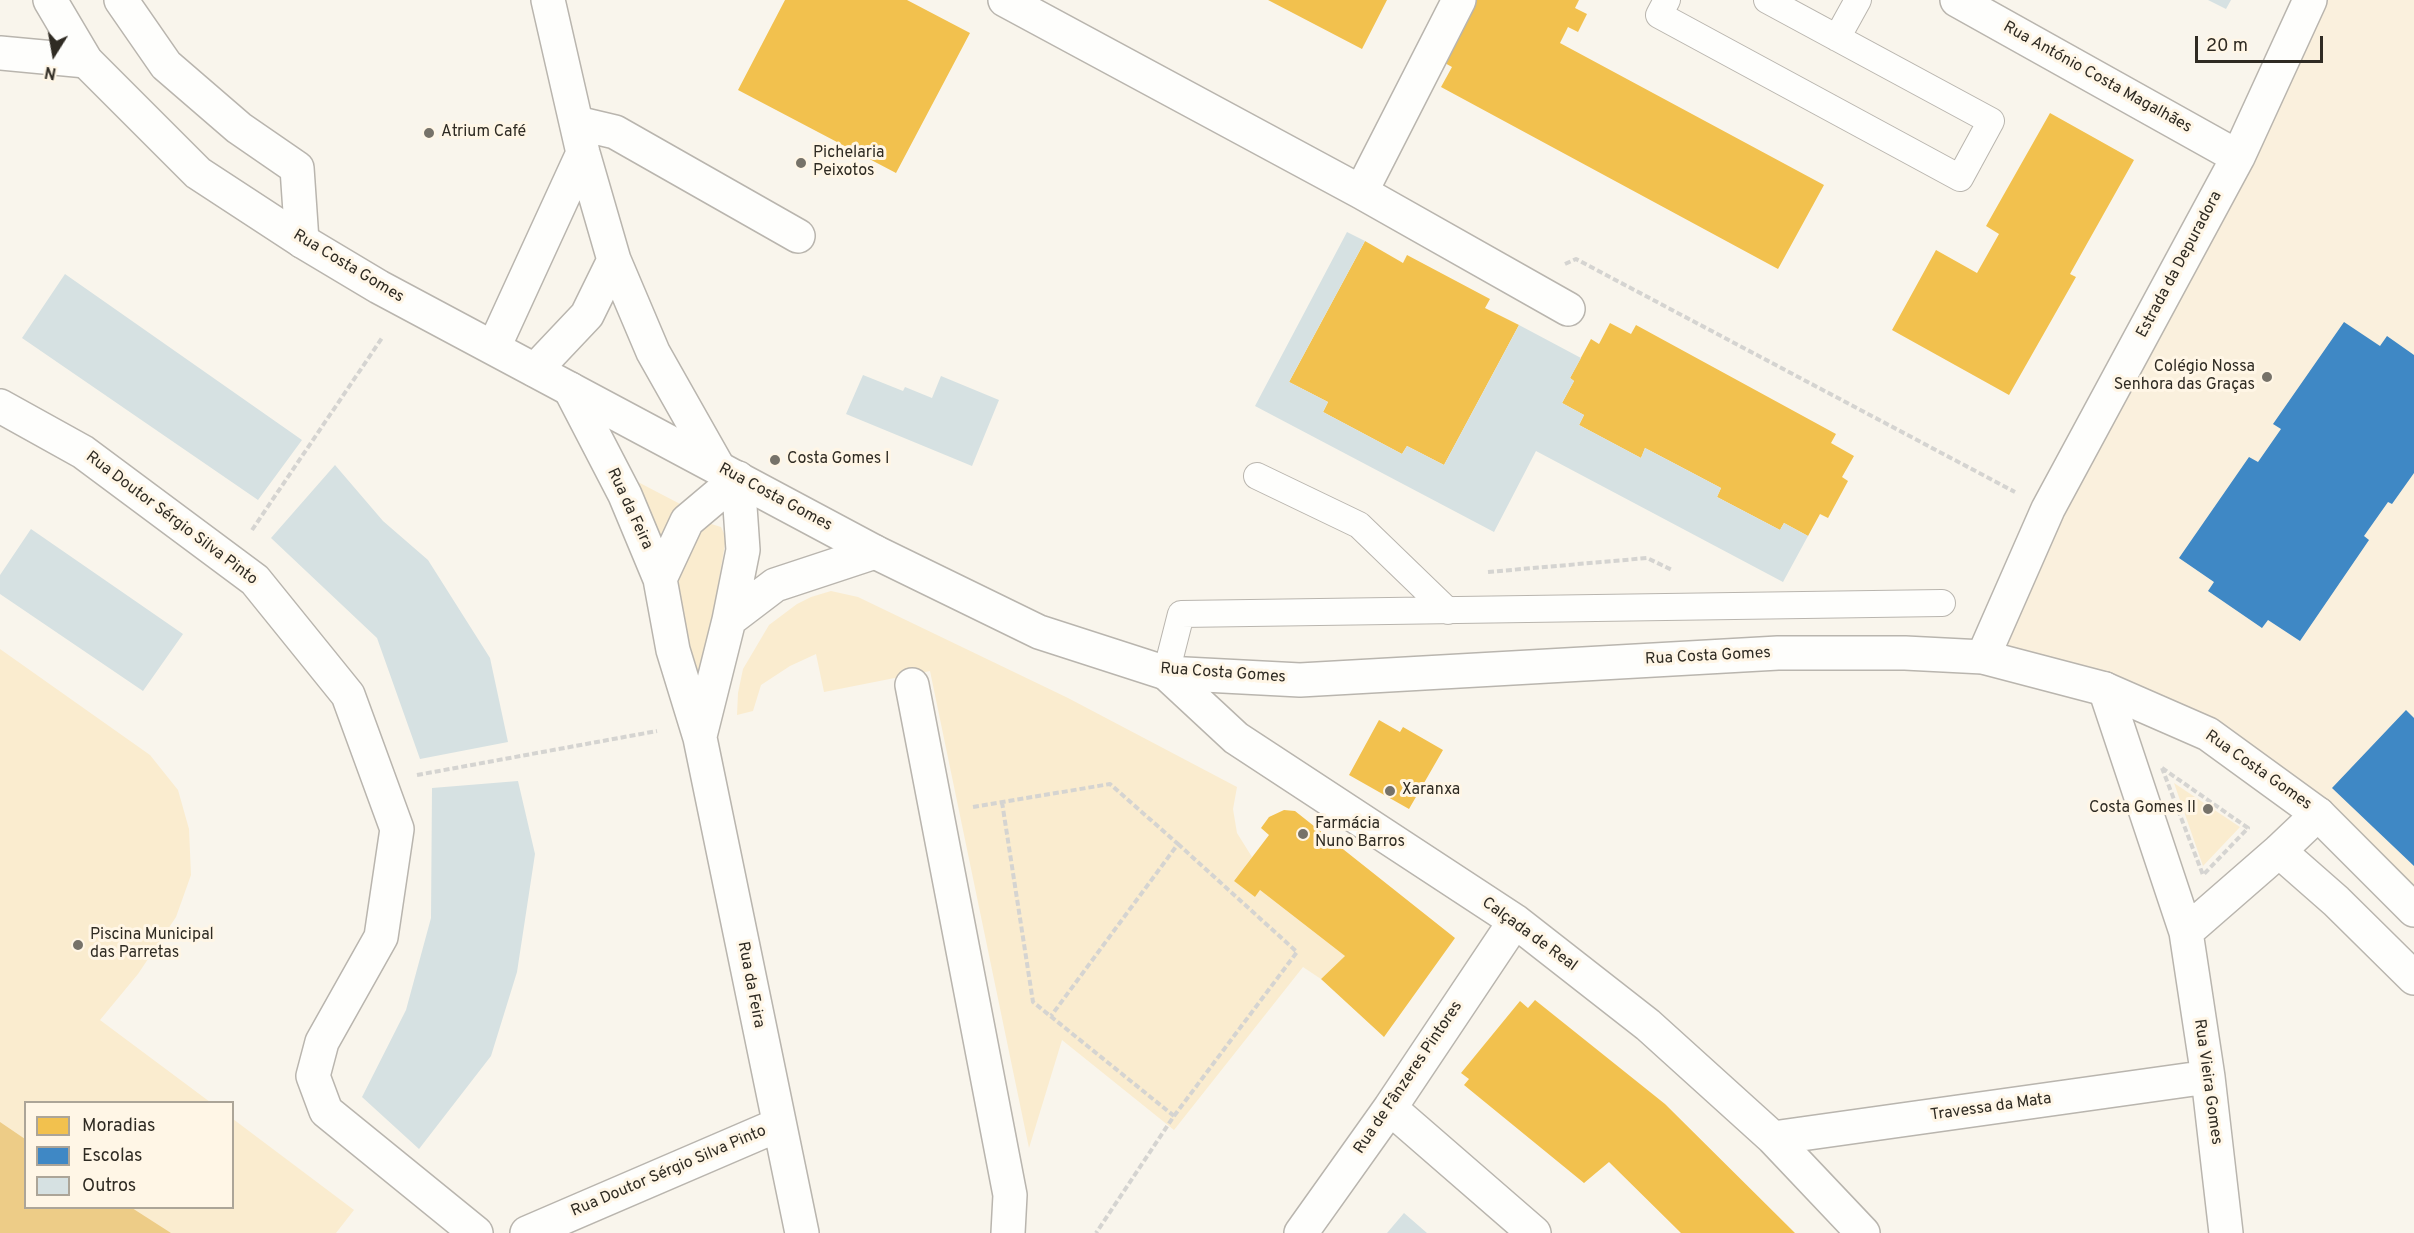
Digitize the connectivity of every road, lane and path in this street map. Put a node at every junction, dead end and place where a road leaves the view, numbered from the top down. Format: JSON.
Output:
{"nodes":[{"id":1,"x":50,"y":0,"type":"edge"},
{"id":2,"x":122,"y":0,"type":"edge"},
{"id":3,"x":548,"y":0,"type":"edge"},
{"id":4,"x":1005,"y":0,"type":"edge"},
{"id":5,"x":1459,"y":0,"type":"edge"},
{"id":6,"x":1667,"y":0,"type":"edge"},
{"id":7,"x":1767,"y":0,"type":"edge"},
{"id":8,"x":1858,"y":0,"type":"edge"},
{"id":9,"x":1957,"y":0,"type":"edge"},
{"id":10,"x":2310,"y":0,"type":"edge"},
{"id":11,"x":1837,"y":38,"type":"junction"},
{"id":12,"x":0,"y":53,"type":"edge"},
{"id":13,"x":86,"y":61,"type":"junction"},
{"id":14,"x":580,"y":138,"type":"junction"},
{"id":15,"x":2238,"y":157,"type":"junction"},
{"id":16,"x":1361,"y":192,"type":"junction"},
{"id":17,"x":798,"y":236,"type":"dead end"},
{"id":18,"x":302,"y":241,"type":"junction"},
{"id":19,"x":615,"y":260,"type":"junction"},
{"id":20,"x":1523,"y":282,"type":"junction"},
{"id":21,"x":1568,"y":309,"type":"dead end"},
{"id":22,"x":382,"y":338,"type":"dead end"},
{"id":23,"x":494,"y":347,"type":"junction"},
{"id":24,"x":535,"y":370,"type":"junction"},
{"id":25,"x":570,"y":389,"type":"junction"},
{"id":26,"x":0,"y":406,"type":"edge"},
{"id":27,"x":728,"y":472,"type":"junction"},
{"id":28,"x":1257,"y":476,"type":"dead end"},
{"id":29,"x":2020,"y":495,"type":"dead end"},
{"id":30,"x":247,"y":538,"type":"dead end"},
{"id":31,"x":875,"y":552,"type":"junction"},
{"id":32,"x":660,"y":579,"type":"junction"},
{"id":33,"x":1942,"y":603,"type":"dead end"},
{"id":34,"x":1448,"y":611,"type":"junction"},
{"id":35,"x":729,"y":620,"type":"junction"},
{"id":36,"x":1983,"y":657,"type":"junction"},
{"id":37,"x":1166,"y":673,"type":"junction"},
{"id":38,"x":912,"y":685,"type":"dead end"},
{"id":39,"x":2105,"y":689,"type":"junction"},
{"id":40,"x":667,"y":729,"type":"dead end"},
{"id":41,"x":700,"y":738,"type":"junction"},
{"id":42,"x":427,"y":773,"type":"dead end"},
{"id":43,"x":1002,"y":802,"type":"junction"},
{"id":44,"x":936,"y":813,"type":"junction"},
{"id":45,"x":2318,"y":813,"type":"junction"},
{"id":46,"x":1178,"y":844,"type":"junction"},
{"id":47,"x":2279,"y":851,"type":"junction"},
{"id":48,"x":2203,"y":874,"type":"joint"},
{"id":49,"x":2414,"y":910,"type":"edge"},
{"id":50,"x":1515,"y":921,"type":"junction"},
{"id":51,"x":2186,"y":932,"type":"junction"},
{"id":52,"x":2414,"y":978,"type":"edge"},
{"id":53,"x":1051,"y":1016,"type":"junction"},
{"id":54,"x":2208,"y":1077,"type":"junction"},
{"id":55,"x":1390,"y":1108,"type":"junction"},
{"id":56,"x":1174,"y":1116,"type":"junction"},
{"id":57,"x":778,"y":1125,"type":"junction"},
{"id":58,"x":1773,"y":1138,"type":"junction"},
{"id":59,"x":476,"y":1233,"type":"edge"},
{"id":60,"x":527,"y":1233,"type":"edge"},
{"id":61,"x":802,"y":1233,"type":"edge"},
{"id":62,"x":1008,"y":1233,"type":"edge"},
{"id":63,"x":1096,"y":1233,"type":"edge"},
{"id":64,"x":1301,"y":1233,"type":"edge"},
{"id":65,"x":1534,"y":1233,"type":"edge"},
{"id":66,"x":1863,"y":1233,"type":"edge"},
{"id":67,"x":2226,"y":1233,"type":"edge"}],
"edges":[{"from":1,"to":13,"type":"street","name":"Rua Costa Gomes"},
{"from":2,"to":18,"type":"street"},
{"from":3,"to":14,"type":"street"},
{"from":4,"to":16,"type":"street"},
{"from":5,"to":16,"type":"street"},
{"from":6,"to":11,"type":"lane"},
{"from":7,"to":11,"type":"lane"},
{"from":8,"to":11,"type":"lane"},
{"from":9,"to":15,"type":"street","name":"Rua António Costa Magalhães"},
{"from":10,"to":15,"type":"street","name":"Estrada da Depuradora"},
{"from":12,"to":13,"type":"street"},
{"from":13,"to":18,"type":"street","name":"Rua Costa Gomes"},
{"from":14,"to":17,"type":"street"},
{"from":14,"to":19,"type":"street"},
{"from":14,"to":23,"type":"street"},
{"from":15,"to":36,"type":"street","name":"Estrada da Depuradora"},
{"from":16,"to":20,"type":"street"},
{"from":18,"to":23,"type":"street","name":"Rua Costa Gomes"},
{"from":19,"to":24,"type":"street"},
{"from":19,"to":27,"type":"street"},
{"from":20,"to":21,"type":"street"},
{"from":20,"to":29,"type":"path"},
{"from":22,"to":30,"type":"path"},
{"from":23,"to":24,"type":"street","name":"Rua Costa Gomes"},
{"from":24,"to":25,"type":"street","name":"Rua Costa Gomes"},
{"from":25,"to":27,"type":"street","name":"Rua Costa Gomes"},
{"from":25,"to":32,"type":"street","name":"Rua da Feira"},
{"from":26,"to":59,"type":"street","name":"Rua Doutor Sérgio Silva Pinto"},
{"from":27,"to":31,"type":"street","name":"Rua Costa Gomes"},
{"from":27,"to":32,"type":"street"},
{"from":27,"to":35,"type":"street","name":"Rua da Feira"},
{"from":28,"to":34,"type":"lane"},
{"from":31,"to":35,"type":"street"},
{"from":31,"to":37,"type":"street","name":"Rua Costa Gomes"},
{"from":32,"to":41,"type":"street","name":"Rua da Feira"},
{"from":33,"to":34,"type":"lane"},
{"from":34,"to":37,"type":"lane"},
{"from":35,"to":41,"type":"street","name":"Rua da Feira"},
{"from":36,"to":37,"type":"street","name":"Rua Costa Gomes"},
{"from":36,"to":39,"type":"street","name":"Rua Costa Gomes"},
{"from":37,"to":50,"type":"street","name":"Calçada de Real"},
{"from":38,"to":44,"type":"street"},
{"from":39,"to":45,"type":"street","name":"Rua Costa Gomes"},
{"from":39,"to":51,"type":"street","name":"Rua Vieira Gomes"},
{"from":40,"to":42,"type":"path"},
{"from":41,"to":57,"type":"street","name":"Rua da Feira"},
{"from":43,"to":44,"type":"path"},
{"from":43,"to":46,"type":"path"},
{"from":43,"to":53,"type":"path"},
{"from":44,"to":62,"type":"street"},
{"from":45,"to":47,"type":"street"},
{"from":45,"to":49,"type":"street","name":"Rua Costa Gomes"},
{"from":46,"to":53,"type":"path"},
{"from":46,"to":56,"type":"path"},
{"from":47,"to":51,"type":"street"},
{"from":47,"to":52,"type":"street"},
{"from":48,"to":48,"type":"path"},
{"from":50,"to":55,"type":"street","name":"Rua de Fânzeres Pintores"},
{"from":50,"to":58,"type":"street","name":"Calçada de Real"},
{"from":51,"to":54,"type":"street","name":"Rua Vieira Gomes"},
{"from":53,"to":56,"type":"path"},
{"from":54,"to":58,"type":"street","name":"Travessa da Mata"},
{"from":54,"to":67,"type":"street","name":"Rua Vieira Gomes"},
{"from":55,"to":64,"type":"street","name":"Rua de Fânzeres Pintores"},
{"from":55,"to":65,"type":"street"},
{"from":56,"to":63,"type":"path"},
{"from":57,"to":60,"type":"street","name":"Rua Doutor Sérgio Silva Pinto"},
{"from":57,"to":61,"type":"street","name":"Rua da Feira"},
{"from":58,"to":66,"type":"street","name":"Calçada de Real"}]}
